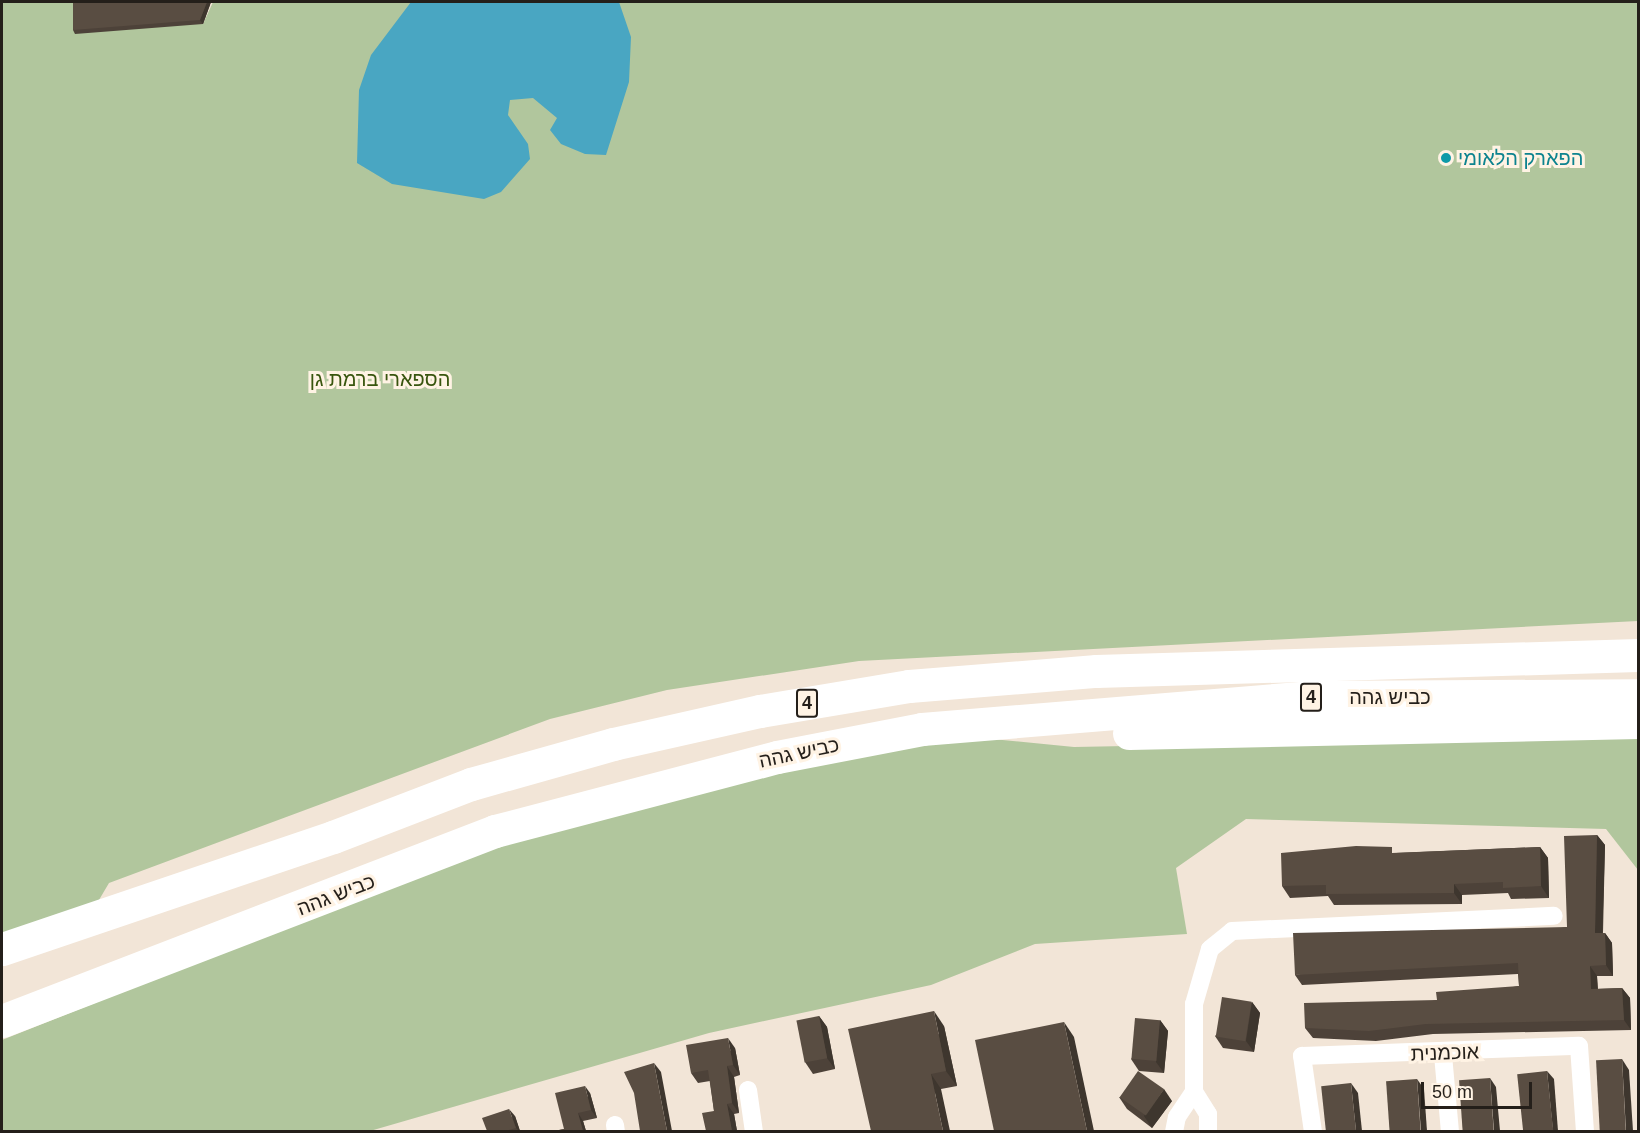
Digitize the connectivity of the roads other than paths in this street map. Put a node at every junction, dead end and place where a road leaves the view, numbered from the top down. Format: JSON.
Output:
{"nodes":[{"id":1,"x":1638,"y":655,"type":"edge"},
{"id":2,"x":1638,"y":695,"type":"edge"},
{"id":3,"x":1638,"y":722,"type":"edge"},
{"id":4,"x":984,"y":724,"type":"junction"},
{"id":5,"x":1554,"y":915,"type":"dead end"},
{"id":6,"x":5,"y":948,"type":"edge"},
{"id":7,"x":2,"y":1021,"type":"edge"},
{"id":8,"x":1443,"y":1055,"type":"junction"},
{"id":9,"x":748,"y":1090,"type":"dead end"},
{"id":10,"x":1194,"y":1092,"type":"junction"},
{"id":11,"x":754,"y":1131,"type":"edge"},
{"id":12,"x":1174,"y":1131,"type":"edge"},
{"id":13,"x":1208,"y":1131,"type":"edge"},
{"id":14,"x":1313,"y":1131,"type":"edge"},
{"id":15,"x":1450,"y":1131,"type":"edge"},
{"id":16,"x":1585,"y":1131,"type":"edge"}],
"edges":[{"from":1,"to":6,"type":"highway","name":"כביש גהה","number":"4"},
{"from":2,"to":4,"type":"highway","name":"כביש גהה","number":"4"},
{"from":3,"to":4,"type":"highway"},
{"from":4,"to":7,"type":"highway","name":"כביש גהה","number":"4"},
{"from":5,"to":10,"type":"street"},
{"from":8,"to":14,"type":"street","name":"אוכמנית"},
{"from":8,"to":15,"type":"street"},
{"from":8,"to":16,"type":"street","name":"אוכמנית"},
{"from":9,"to":11,"type":"street"},
{"from":10,"to":12,"type":"street"},
{"from":10,"to":13,"type":"street"}]}
